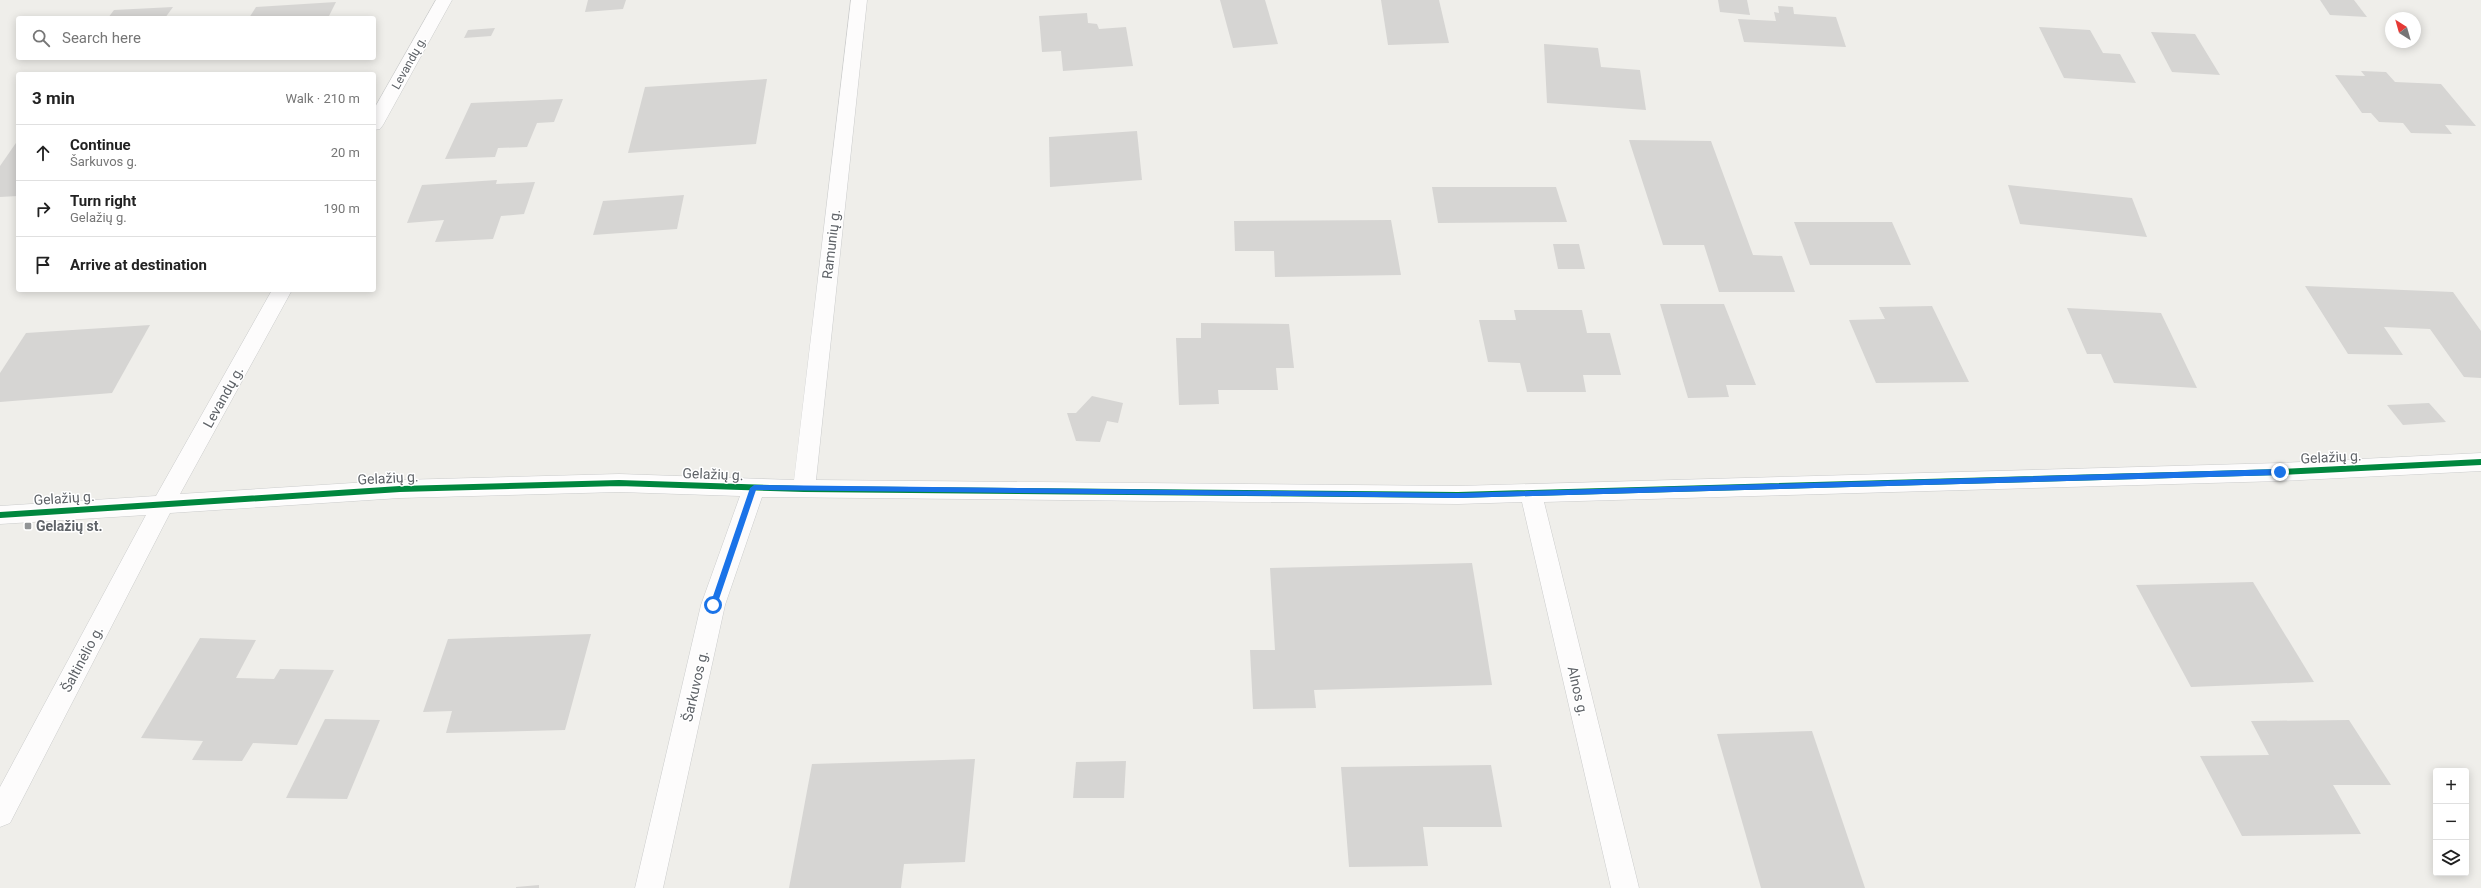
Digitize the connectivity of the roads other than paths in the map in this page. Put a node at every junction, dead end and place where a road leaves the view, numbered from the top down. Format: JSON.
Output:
{"nodes":[{"id":1,"x":444,"y":0,"type":"edge"},
{"id":2,"x":859,"y":0,"type":"edge"},
{"id":3,"x":376,"y":121,"type":"edge"},
{"id":4,"x":281,"y":292,"type":"edge"},
{"id":5,"x":2481,"y":462,"type":"edge"},
{"id":6,"x":754,"y":488,"type":"junction"},
{"id":7,"x":804,"y":489,"type":"junction"},
{"id":8,"x":1531,"y":493,"type":"junction"},
{"id":9,"x":164,"y":503,"type":"junction"},
{"id":10,"x":0,"y":514,"type":"edge"},
{"id":11,"x":0,"y":814,"type":"edge"},
{"id":12,"x":649,"y":888,"type":"edge"},
{"id":13,"x":1625,"y":888,"type":"edge"}],
"edges":[{"from":1,"to":3,"type":"street","name":"Levandų g."},
{"from":2,"to":7,"type":"street","name":"Ramunių g."},
{"from":4,"to":9,"type":"street","name":"Levandų g."},
{"from":5,"to":8,"type":"street","name":"Gelažių g."},
{"from":6,"to":7,"type":"street","name":"Gelažių g."},
{"from":6,"to":9,"type":"street","name":"Gelažių g."},
{"from":6,"to":12,"type":"street","name":"Šarkuvos g."},
{"from":7,"to":8,"type":"street","name":"Gelažių g."},
{"from":8,"to":13,"type":"street","name":"Alnos g."},
{"from":9,"to":10,"type":"street","name":"Gelažių g."},
{"from":9,"to":11,"type":"street","name":"Šaltinėlio g."}]}
